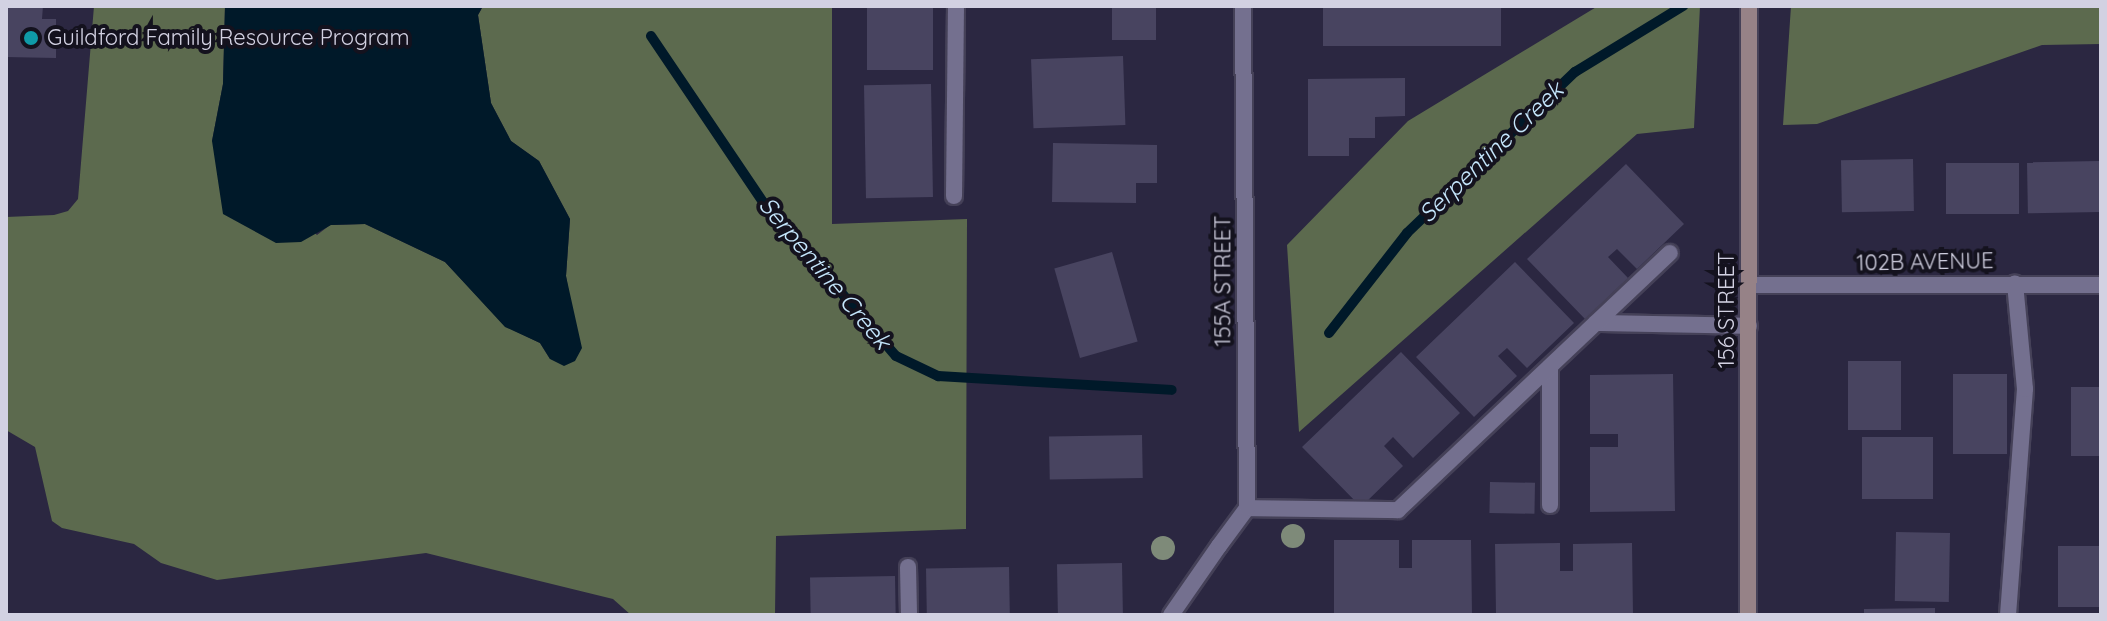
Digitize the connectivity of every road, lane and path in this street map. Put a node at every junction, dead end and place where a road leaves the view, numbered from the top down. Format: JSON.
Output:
{"nodes":[{"id":1,"x":956,"y":6,"type":"edge"},
{"id":2,"x":1243,"y":6,"type":"edge"},
{"id":3,"x":1749,"y":6,"type":"edge"},
{"id":4,"x":954,"y":196,"type":"dead end"},
{"id":5,"x":1670,"y":253,"type":"dead end"},
{"id":6,"x":2015,"y":283,"type":"junction"},
{"id":7,"x":1750,"y":285,"type":"junction"},
{"id":8,"x":2101,"y":285,"type":"edge"},
{"id":9,"x":1596,"y":323,"type":"junction"},
{"id":10,"x":1749,"y":326,"type":"junction"},
{"id":11,"x":1550,"y":367,"type":"junction"},
{"id":12,"x":1550,"y":505,"type":"dead end"},
{"id":13,"x":1247,"y":508,"type":"junction"},
{"id":14,"x":908,"y":567,"type":"dead end"},
{"id":15,"x":909,"y":615,"type":"edge"},
{"id":16,"x":1171,"y":615,"type":"edge"},
{"id":17,"x":1748,"y":615,"type":"edge"},
{"id":18,"x":2008,"y":615,"type":"edge"}],
"edges":[{"from":1,"to":4,"type":"street"},
{"from":2,"to":13,"type":"street","name":"155A STREET"},
{"from":3,"to":7,"type":"main road","name":"156 STREET"},
{"from":5,"to":9,"type":"street"},
{"from":6,"to":7,"type":"street","name":"102B AVENUE"},
{"from":6,"to":8,"type":"street","name":"102B AVENUE"},
{"from":6,"to":18,"type":"street"},
{"from":7,"to":10,"type":"main road","name":"156 STREET"},
{"from":9,"to":10,"type":"street"},
{"from":9,"to":11,"type":"street"},
{"from":10,"to":17,"type":"main road","name":"156 STREET"},
{"from":11,"to":12,"type":"street"},
{"from":11,"to":13,"type":"street"},
{"from":13,"to":16,"type":"street"},
{"from":14,"to":15,"type":"street"}]}
